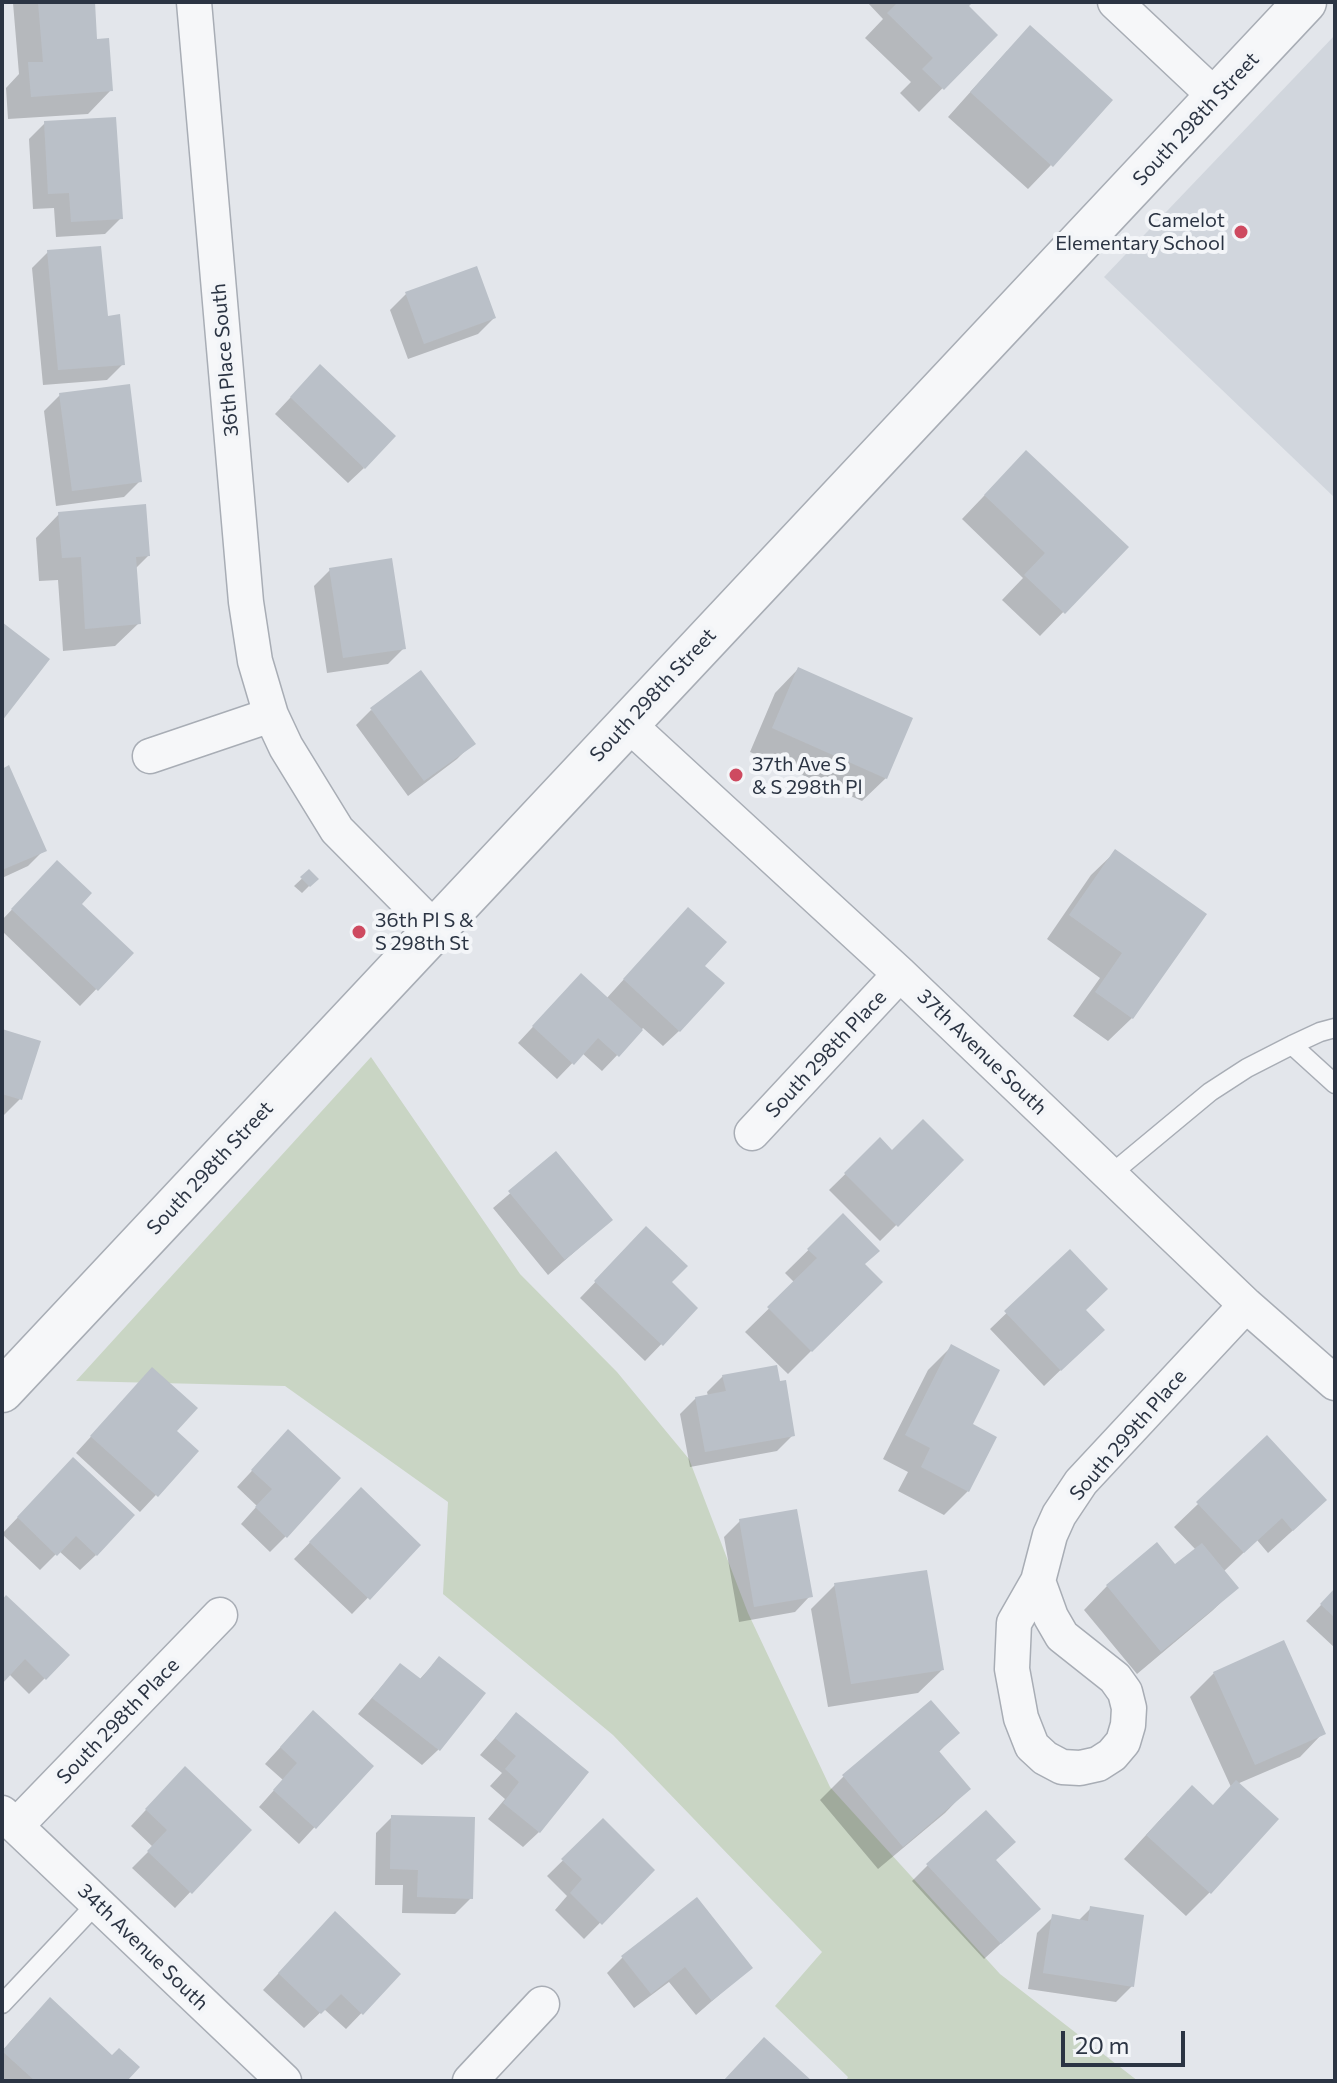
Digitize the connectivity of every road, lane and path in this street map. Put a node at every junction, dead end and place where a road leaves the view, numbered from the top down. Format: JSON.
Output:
{"nodes":[{"id":1,"x":194,"y":2,"type":"edge"},
{"id":2,"x":1115,"y":2,"type":"edge"},
{"id":3,"x":1305,"y":2,"type":"edge"},
{"id":4,"x":1216,"y":97,"type":"junction"},
{"id":5,"x":271,"y":715,"type":"junction"},
{"id":6,"x":627,"y":723,"type":"junction"},
{"id":7,"x":150,"y":756,"type":"dead end"},
{"id":8,"x":434,"y":928,"type":"junction"},
{"id":9,"x":900,"y":974,"type":"junction"},
{"id":10,"x":1335,"y":1028,"type":"edge"},
{"id":11,"x":1292,"y":1045,"type":"junction"},
{"id":12,"x":1335,"y":1084,"type":"edge"},
{"id":13,"x":752,"y":1133,"type":"dead end"},
{"id":14,"x":1110,"y":1175,"type":"junction"},
{"id":15,"x":1246,"y":1305,"type":"junction"},
{"id":16,"x":1335,"y":1383,"type":"edge"},
{"id":17,"x":2,"y":1391,"type":"edge"},
{"id":18,"x":1038,"y":1581,"type":"junction"},
{"id":19,"x":220,"y":1615,"type":"dead end"},
{"id":20,"x":9,"y":1819,"type":"edge"},
{"id":21,"x":97,"y":1903,"type":"junction"},
{"id":22,"x":2,"y":2004,"type":"edge"},
{"id":23,"x":542,"y":2004,"type":"dead end"},
{"id":24,"x":284,"y":2081,"type":"edge"},
{"id":25,"x":470,"y":2081,"type":"edge"}],
"edges":[{"from":1,"to":5,"type":"street","name":"36th Place South"},
{"from":2,"to":4,"type":"street"},
{"from":3,"to":4,"type":"street","name":"South 298th Street"},
{"from":4,"to":6,"type":"street","name":"South 298th Street"},
{"from":5,"to":7,"type":"street"},
{"from":5,"to":8,"type":"street","name":"36th Place South"},
{"from":6,"to":8,"type":"street","name":"South 298th Street"},
{"from":6,"to":9,"type":"street","name":"37th Avenue South"},
{"from":8,"to":17,"type":"street","name":"South 298th Street"},
{"from":9,"to":13,"type":"street","name":"South 298th Place"},
{"from":9,"to":14,"type":"street","name":"37th Avenue South"},
{"from":10,"to":11,"type":"lane"},
{"from":11,"to":12,"type":"lane"},
{"from":11,"to":14,"type":"lane"},
{"from":14,"to":15,"type":"street","name":"37th Avenue South"},
{"from":15,"to":16,"type":"street","name":"37th Avenue South"},
{"from":15,"to":18,"type":"street","name":"South 299th Place"},
{"from":18,"to":18,"type":"street","name":"South 299th Place"},
{"from":19,"to":20,"type":"street","name":"South 298th Place"},
{"from":20,"to":21,"type":"street","name":"34th Avenue South"},
{"from":21,"to":22,"type":"lane"},
{"from":21,"to":24,"type":"street","name":"34th Avenue South"},
{"from":23,"to":25,"type":"street"}]}
